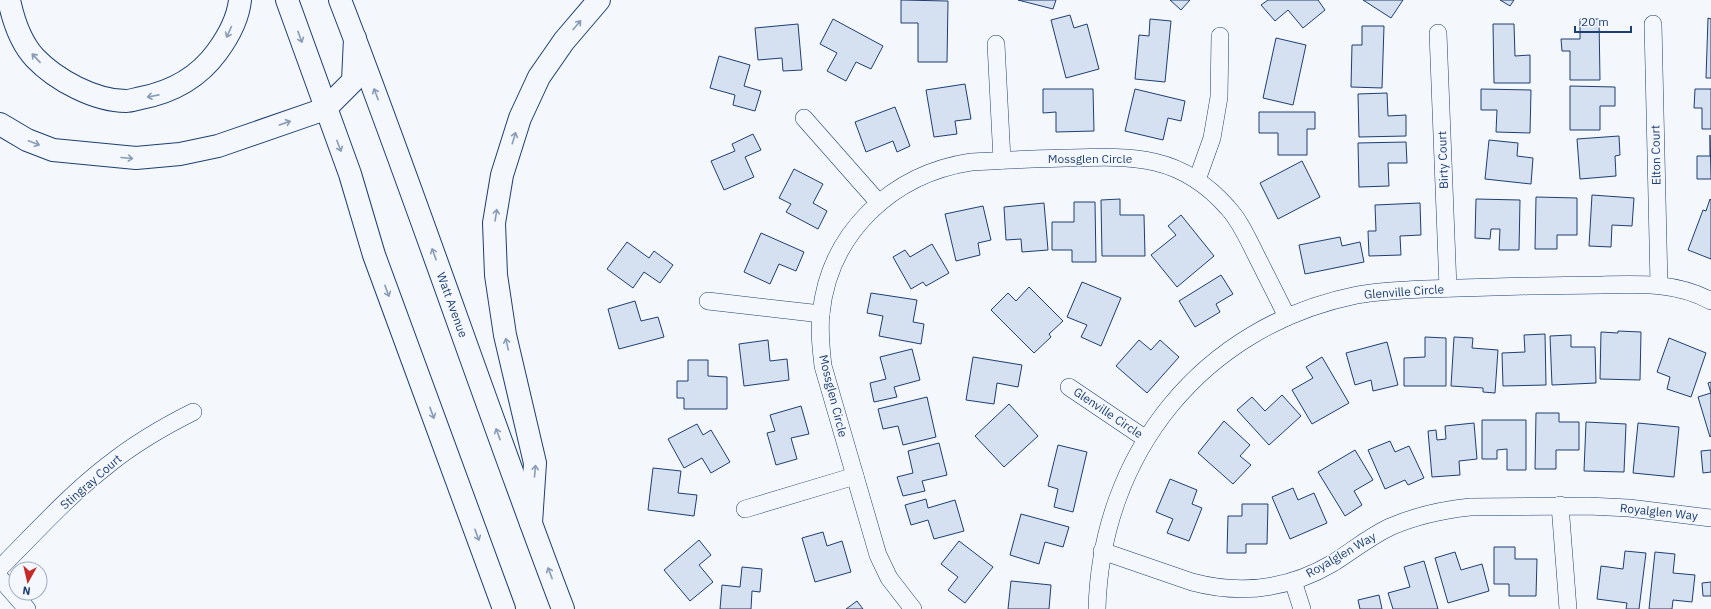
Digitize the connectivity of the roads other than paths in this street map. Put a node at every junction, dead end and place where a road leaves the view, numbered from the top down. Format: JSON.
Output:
{"nodes":[{"id":1,"x":9,"y":0,"type":"edge"},
{"id":2,"x":240,"y":0,"type":"edge"},
{"id":3,"x":286,"y":0,"type":"edge"},
{"id":4,"x":340,"y":0,"type":"edge"},
{"id":5,"x":599,"y":0,"type":"edge"},
{"id":6,"x":1653,"y":24,"type":"dead end"},
{"id":7,"x":1438,"y":32,"type":"dead end"},
{"id":8,"x":1220,"y":36,"type":"dead end"},
{"id":9,"x":355,"y":38,"type":"junction"},
{"id":10,"x":996,"y":44,"type":"dead end"},
{"id":11,"x":325,"y":109,"type":"junction"},
{"id":12,"x":804,"y":118,"type":"dead end"},
{"id":13,"x":0,"y":124,"type":"edge"},
{"id":14,"x":1002,"y":160,"type":"junction"},
{"id":15,"x":1197,"y":180,"type":"junction"},
{"id":16,"x":879,"y":203,"type":"junction"},
{"id":17,"x":1659,"y":285,"type":"junction"},
{"id":18,"x":1448,"y":288,"type":"junction"},
{"id":19,"x":708,"y":301,"type":"dead end"},
{"id":20,"x":1711,"y":301,"type":"edge"},
{"id":21,"x":821,"y":314,"type":"junction"},
{"id":22,"x":1287,"y":317,"type":"junction"},
{"id":23,"x":1069,"y":387,"type":"dead end"},
{"id":24,"x":193,"y":412,"type":"dead end"},
{"id":25,"x":1146,"y":439,"type":"junction"},
{"id":26,"x":855,"y":476,"type":"junction"},
{"id":27,"x":1560,"y":506,"type":"junction"},
{"id":28,"x":745,"y":509,"type":"dead end"},
{"id":29,"x":1711,"y":518,"type":"edge"},
{"id":30,"x":531,"y":523,"type":"junction"},
{"id":31,"x":1102,"y":551,"type":"junction"},
{"id":32,"x":0,"y":568,"type":"edge"},
{"id":33,"x":0,"y":578,"type":"edge"},
{"id":34,"x":1293,"y":581,"type":"junction"},
{"id":35,"x":27,"y":609,"type":"edge"},
{"id":36,"x":504,"y":609,"type":"edge"},
{"id":37,"x":564,"y":609,"type":"edge"},
{"id":38,"x":913,"y":609,"type":"edge"},
{"id":39,"x":1097,"y":609,"type":"edge"},
{"id":40,"x":1302,"y":609,"type":"edge"},
{"id":41,"x":1568,"y":609,"type":"edge"}],
"edges":[{"from":2,"to":1,"type":"main road","one_way":true},
{"from":3,"to":11,"type":"main road","one_way":true},
{"from":4,"to":9,"type":"main road","name":"Watt Avenue"},
{"from":30,"to":5,"type":"main road","one_way":true},
{"from":6,"to":17,"type":"street","name":"Elton Court"},
{"from":7,"to":18,"type":"street","name":"Birty Court"},
{"from":8,"to":15,"type":"street"},
{"from":9,"to":11,"type":"main road"},
{"from":30,"to":9,"type":"main road","name":"Watt Avenue","one_way":true},
{"from":10,"to":14,"type":"street"},
{"from":13,"to":11,"type":"main road","one_way":true},
{"from":11,"to":36,"type":"main road","one_way":true},
{"from":12,"to":16,"type":"street"},
{"from":14,"to":15,"type":"street","name":"Mossglen Circle"},
{"from":14,"to":16,"type":"street","name":"Mossglen Circle"},
{"from":15,"to":22,"type":"street","name":"Mossglen Circle"},
{"from":16,"to":21,"type":"street","name":"Mossglen Circle"},
{"from":17,"to":18,"type":"street","name":"Glenville Circle"},
{"from":17,"to":20,"type":"street","name":"Glenville Circle"},
{"from":18,"to":22,"type":"street","name":"Glenville Circle"},
{"from":19,"to":21,"type":"street"},
{"from":21,"to":26,"type":"street","name":"Mossglen Circle"},
{"from":22,"to":25,"type":"street","name":"Glenville Circle"},
{"from":23,"to":25,"type":"street","name":"Glenville Circle"},
{"from":24,"to":32,"type":"street","name":"Stingray Court"},
{"from":25,"to":31,"type":"street","name":"Glenville Circle"},
{"from":26,"to":28,"type":"street"},
{"from":26,"to":38,"type":"street","name":"Mossglen Circle"},
{"from":27,"to":29,"type":"street","name":"Royalglen Way"},
{"from":27,"to":34,"type":"street","name":"Royalglen Way"},
{"from":27,"to":41,"type":"street"},
{"from":37,"to":30,"type":"main road","name":"Watt Avenue","one_way":true},
{"from":31,"to":34,"type":"street","name":"Royalglen Way"},
{"from":31,"to":39,"type":"street","name":"Glenville Circle"},
{"from":33,"to":35,"type":"street"},
{"from":34,"to":40,"type":"street"}]}
